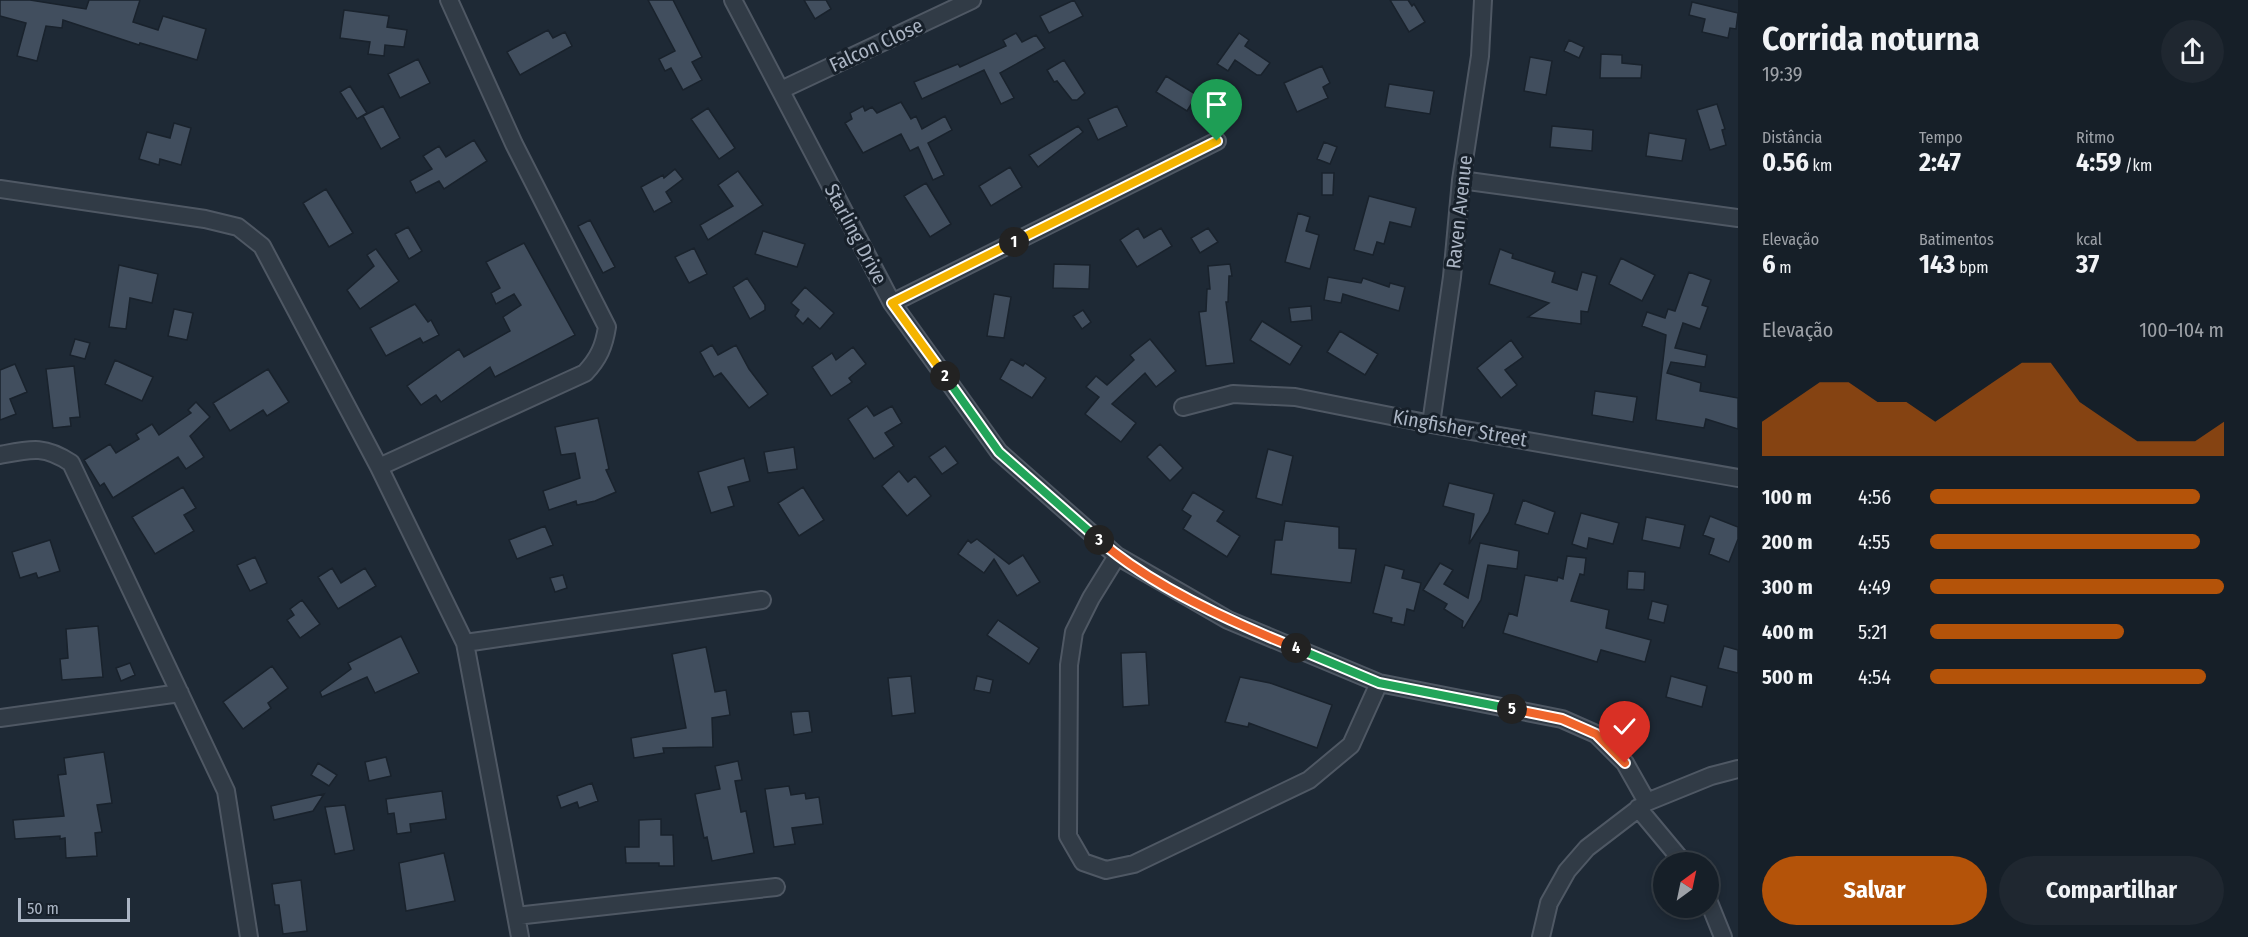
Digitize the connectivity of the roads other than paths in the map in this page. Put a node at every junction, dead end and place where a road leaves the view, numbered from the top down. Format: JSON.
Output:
{"nodes":[{"id":1,"x":449,"y":0,"type":"edge"},
{"id":2,"x":734,"y":0,"type":"edge"},
{"id":3,"x":972,"y":0,"type":"edge"},
{"id":4,"x":1483,"y":0,"type":"edge"},
{"id":5,"x":781,"y":90,"type":"junction"},
{"id":6,"x":1217,"y":141,"type":"dead end"},
{"id":7,"x":1461,"y":180,"type":"junction"},
{"id":8,"x":0,"y":189,"type":"edge"},
{"id":9,"x":1738,"y":218,"type":"edge"},
{"id":10,"x":892,"y":303,"type":"junction"},
{"id":11,"x":1184,"y":407,"type":"dead end"},
{"id":12,"x":1431,"y":424,"type":"junction"},
{"id":13,"x":0,"y":455,"type":"edge"},
{"id":14,"x":380,"y":467,"type":"junction"},
{"id":15,"x":1738,"y":478,"type":"edge"},
{"id":16,"x":1117,"y":556,"type":"junction"},
{"id":17,"x":762,"y":600,"type":"dead end"},
{"id":18,"x":465,"y":643,"type":"junction"},
{"id":19,"x":1379,"y":683,"type":"junction"},
{"id":20,"x":180,"y":693,"type":"junction"},
{"id":21,"x":0,"y":718,"type":"edge"},
{"id":22,"x":1738,"y":770,"type":"edge"},
{"id":23,"x":1642,"y":805,"type":"junction"},
{"id":24,"x":1676,"y":852,"type":"edge"},
{"id":25,"x":776,"y":887,"type":"dead end"},
{"id":26,"x":516,"y":916,"type":"junction"},
{"id":27,"x":1715,"y":918,"type":"edge"},
{"id":28,"x":249,"y":937,"type":"edge"},
{"id":29,"x":520,"y":937,"type":"edge"},
{"id":30,"x":1541,"y":937,"type":"edge"},
{"id":31,"x":1723,"y":937,"type":"edge"}],
"edges":[{"from":1,"to":14,"type":"street"},
{"from":2,"to":5,"type":"street","name":"Starling Drive"},
{"from":3,"to":5,"type":"street","name":"Falcon Close"},
{"from":4,"to":7,"type":"street","name":"Raven Avenue"},
{"from":5,"to":10,"type":"street","name":"Starling Drive"},
{"from":6,"to":10,"type":"street"},
{"from":7,"to":9,"type":"street"},
{"from":7,"to":12,"type":"street","name":"Raven Avenue"},
{"from":8,"to":14,"type":"street"},
{"from":10,"to":16,"type":"street","name":"Starling Drive"},
{"from":11,"to":12,"type":"street","name":"Kingfisher Street"},
{"from":12,"to":15,"type":"street","name":"Kingfisher Street"},
{"from":13,"to":20,"type":"street"},
{"from":14,"to":18,"type":"street"},
{"from":16,"to":19,"type":"street","name":"Starling Drive"},
{"from":16,"to":19,"type":"street"},
{"from":17,"to":18,"type":"street"},
{"from":18,"to":26,"type":"street"},
{"from":19,"to":23,"type":"street","name":"Starling Drive"},
{"from":20,"to":21,"type":"street"},
{"from":20,"to":28,"type":"street"},
{"from":22,"to":23,"type":"street"},
{"from":23,"to":24,"type":"street","name":"Starling Drive"},
{"from":23,"to":30,"type":"street"},
{"from":25,"to":26,"type":"street"},
{"from":26,"to":29,"type":"street"},
{"from":27,"to":31,"type":"street"}]}
